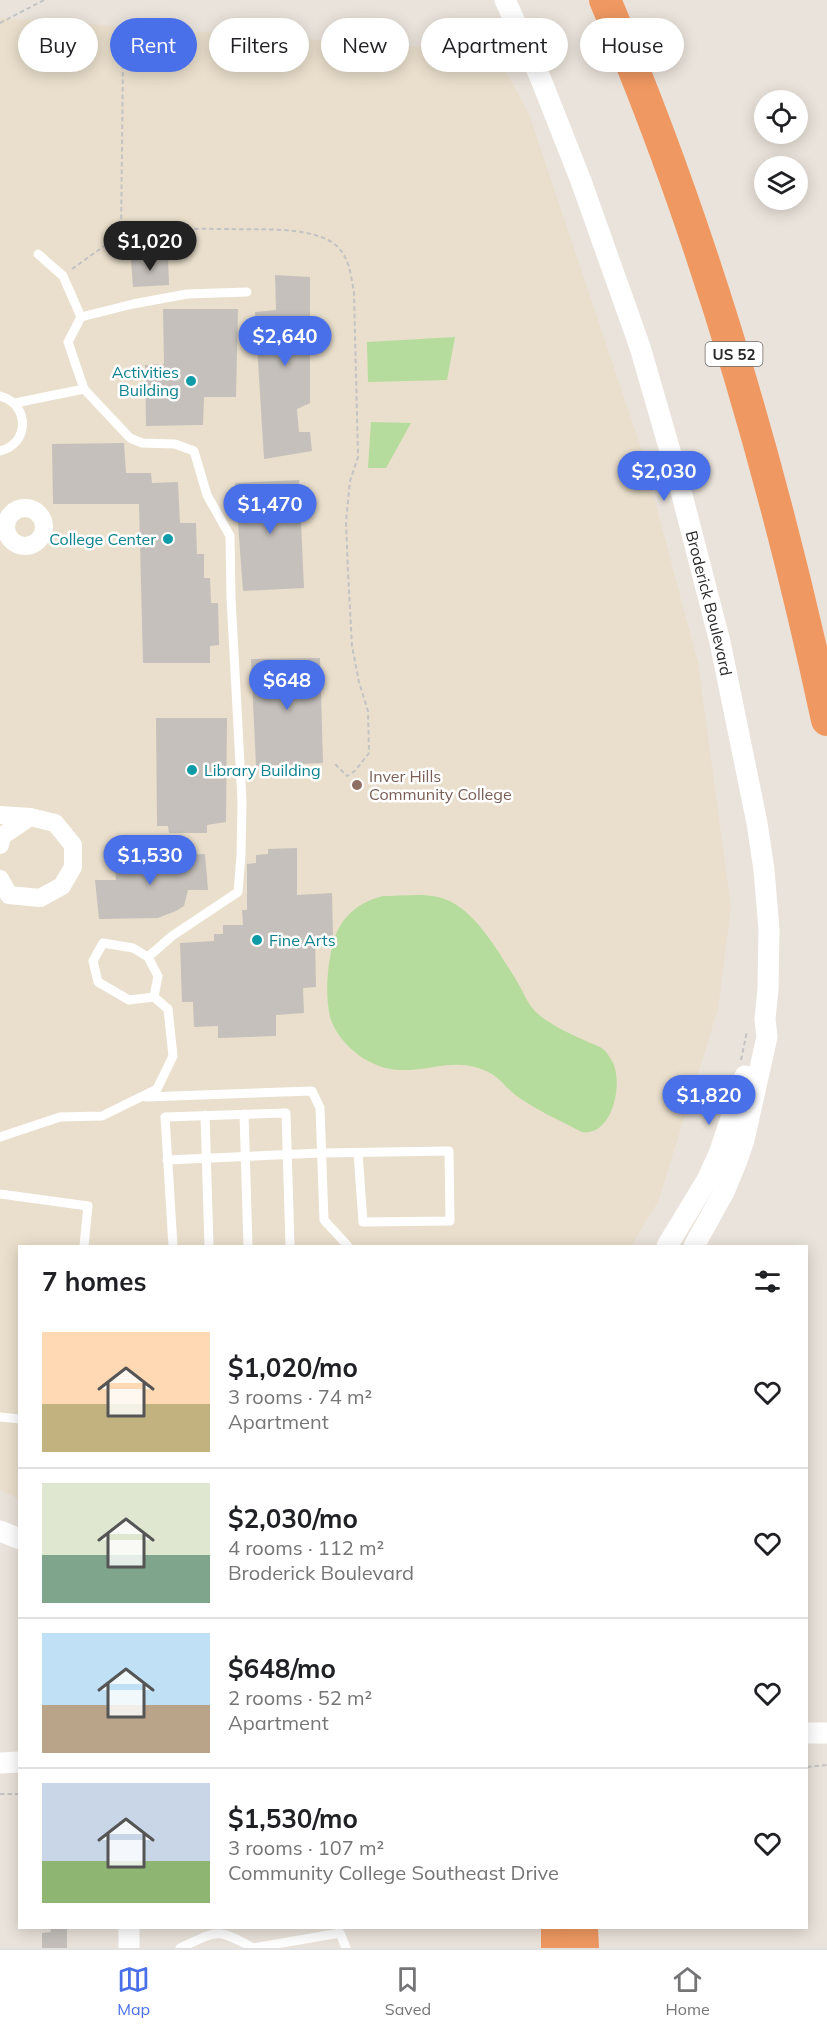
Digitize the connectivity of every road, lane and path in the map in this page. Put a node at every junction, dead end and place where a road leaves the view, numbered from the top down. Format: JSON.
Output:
{"nodes":[{"id":1,"x":44,"y":0,"type":"edge"},
{"id":2,"x":505,"y":0,"type":"edge"},
{"id":3,"x":604,"y":0,"type":"edge"},
{"id":4,"x":0,"y":23,"type":"edge"},
{"id":5,"x":123,"y":72,"type":"edge"},
{"id":6,"x":121,"y":234,"type":"junction"},
{"id":7,"x":38,"y":254,"type":"dead end"},
{"id":8,"x":63,"y":276,"type":"junction"},
{"id":9,"x":247,"y":292,"type":"dead end"},
{"id":10,"x":81,"y":317,"type":"junction"},
{"id":11,"x":84,"y":389,"type":"junction"},
{"id":12,"x":0,"y":396,"type":"edge"},
{"id":13,"x":15,"y":403,"type":"junction"},
{"id":14,"x":0,"y":452,"type":"edge"},
{"id":15,"x":827,"y":720,"type":"edge"},
{"id":16,"x":333,"y":762,"type":"dead end"},
{"id":17,"x":0,"y":815,"type":"edge"},
{"id":18,"x":30,"y":817,"type":"junction"},
{"id":19,"x":0,"y":845,"type":"edge"},
{"id":20,"x":0,"y":879,"type":"edge"},
{"id":21,"x":148,"y":957,"type":"junction"},
{"id":22,"x":154,"y":997,"type":"junction"},
{"id":23,"x":757,"y":1022,"type":"junction"},
{"id":24,"x":740,"y":1067,"type":"dead end"},
{"id":25,"x":141,"y":1097,"type":"junction"},
{"id":26,"x":244,"y":1114,"type":"junction"},
{"id":27,"x":205,"y":1115,"type":"junction"},
{"id":28,"x":0,"y":1137,"type":"edge"},
{"id":29,"x":321,"y":1153,"type":"junction"},
{"id":30,"x":358,"y":1153,"type":"junction"},
{"id":31,"x":287,"y":1155,"type":"junction"},
{"id":32,"x":245,"y":1156,"type":"junction"},
{"id":33,"x":206,"y":1158,"type":"junction"},
{"id":34,"x":167,"y":1160,"type":"junction"},
{"id":35,"x":0,"y":1194,"type":"edge"},
{"id":36,"x":84,"y":1245,"type":"edge"},
{"id":37,"x":173,"y":1245,"type":"edge"},
{"id":38,"x":209,"y":1245,"type":"edge"},
{"id":39,"x":248,"y":1245,"type":"edge"},
{"id":40,"x":290,"y":1245,"type":"edge"},
{"id":41,"x":347,"y":1245,"type":"edge"},
{"id":42,"x":668,"y":1245,"type":"edge"},
{"id":43,"x":695,"y":1245,"type":"edge"},
{"id":44,"x":0,"y":1417,"type":"edge"},
{"id":45,"x":18,"y":1419,"type":"edge"},
{"id":46,"x":0,"y":1531,"type":"edge"},
{"id":47,"x":18,"y":1538,"type":"edge"},
{"id":48,"x":18,"y":1762,"type":"edge"},
{"id":49,"x":0,"y":1763,"type":"edge"},
{"id":50,"x":826,"y":1765,"type":"edge"},
{"id":51,"x":808,"y":1767,"type":"edge"},
{"id":52,"x":0,"y":1794,"type":"edge"},
{"id":53,"x":18,"y":1794,"type":"edge"},
{"id":54,"x":129,"y":1929,"type":"edge"},
{"id":55,"x":556,"y":1929,"type":"edge"},
{"id":56,"x":582,"y":1929,"type":"edge"},
{"id":57,"x":129,"y":1948,"type":"edge"},
{"id":58,"x":180,"y":1948,"type":"edge"},
{"id":59,"x":253,"y":1948,"type":"edge"},
{"id":60,"x":346,"y":1948,"type":"edge"},
{"id":61,"x":557,"y":1948,"type":"edge"},
{"id":62,"x":583,"y":1948,"type":"edge"}],
"edges":[{"from":1,"to":4,"type":"path"},
{"from":2,"to":23,"type":"street","name":"Broderick Boulevard"},
{"from":3,"to":15,"type":"highway","number":"US 52"},
{"from":5,"to":6,"type":"path"},
{"from":6,"to":8,"type":"path"},
{"from":6,"to":16,"type":"path"},
{"from":7,"to":8,"type":"lane"},
{"from":8,"to":10,"type":"lane"},
{"from":9,"to":10,"type":"lane"},
{"from":10,"to":11,"type":"lane"},
{"from":11,"to":13,"type":"lane"},
{"from":11,"to":21,"type":"lane"},
{"from":12,"to":13,"type":"lane"},
{"from":13,"to":14,"type":"lane"},
{"from":17,"to":18,"type":"street"},
{"from":18,"to":19,"type":"street"},
{"from":18,"to":20,"type":"street"},
{"from":21,"to":22,"type":"lane"},
{"from":21,"to":22,"type":"lane"},
{"from":22,"to":25,"type":"lane"},
{"from":23,"to":24,"type":"path"},
{"from":23,"to":42,"type":"street","name":"Broderick Boulevard"},
{"from":23,"to":43,"type":"street","name":"Broderick Boulevard"},
{"from":25,"to":28,"type":"lane"},
{"from":25,"to":29,"type":"lane"},
{"from":26,"to":27,"type":"lane"},
{"from":26,"to":31,"type":"lane"},
{"from":26,"to":32,"type":"lane"},
{"from":27,"to":33,"type":"lane"},
{"from":27,"to":34,"type":"lane"},
{"from":29,"to":30,"type":"lane"},
{"from":29,"to":31,"type":"lane"},
{"from":29,"to":41,"type":"lane"},
{"from":30,"to":30,"type":"lane"},
{"from":31,"to":32,"type":"lane"},
{"from":31,"to":40,"type":"lane"},
{"from":32,"to":33,"type":"lane"},
{"from":32,"to":39,"type":"lane"},
{"from":33,"to":34,"type":"lane"},
{"from":33,"to":38,"type":"lane"},
{"from":34,"to":37,"type":"lane"},
{"from":35,"to":36,"type":"lane"},
{"from":44,"to":45,"type":"lane"},
{"from":46,"to":47,"type":"street"},
{"from":48,"to":49,"type":"street"},
{"from":50,"to":51,"type":"path"},
{"from":52,"to":53,"type":"path"},
{"from":54,"to":57,"type":"street"},
{"from":55,"to":61,"type":"highway"},
{"from":56,"to":62,"type":"highway"},
{"from":58,"to":59,"type":"lane"},
{"from":59,"to":60,"type":"lane"}]}
